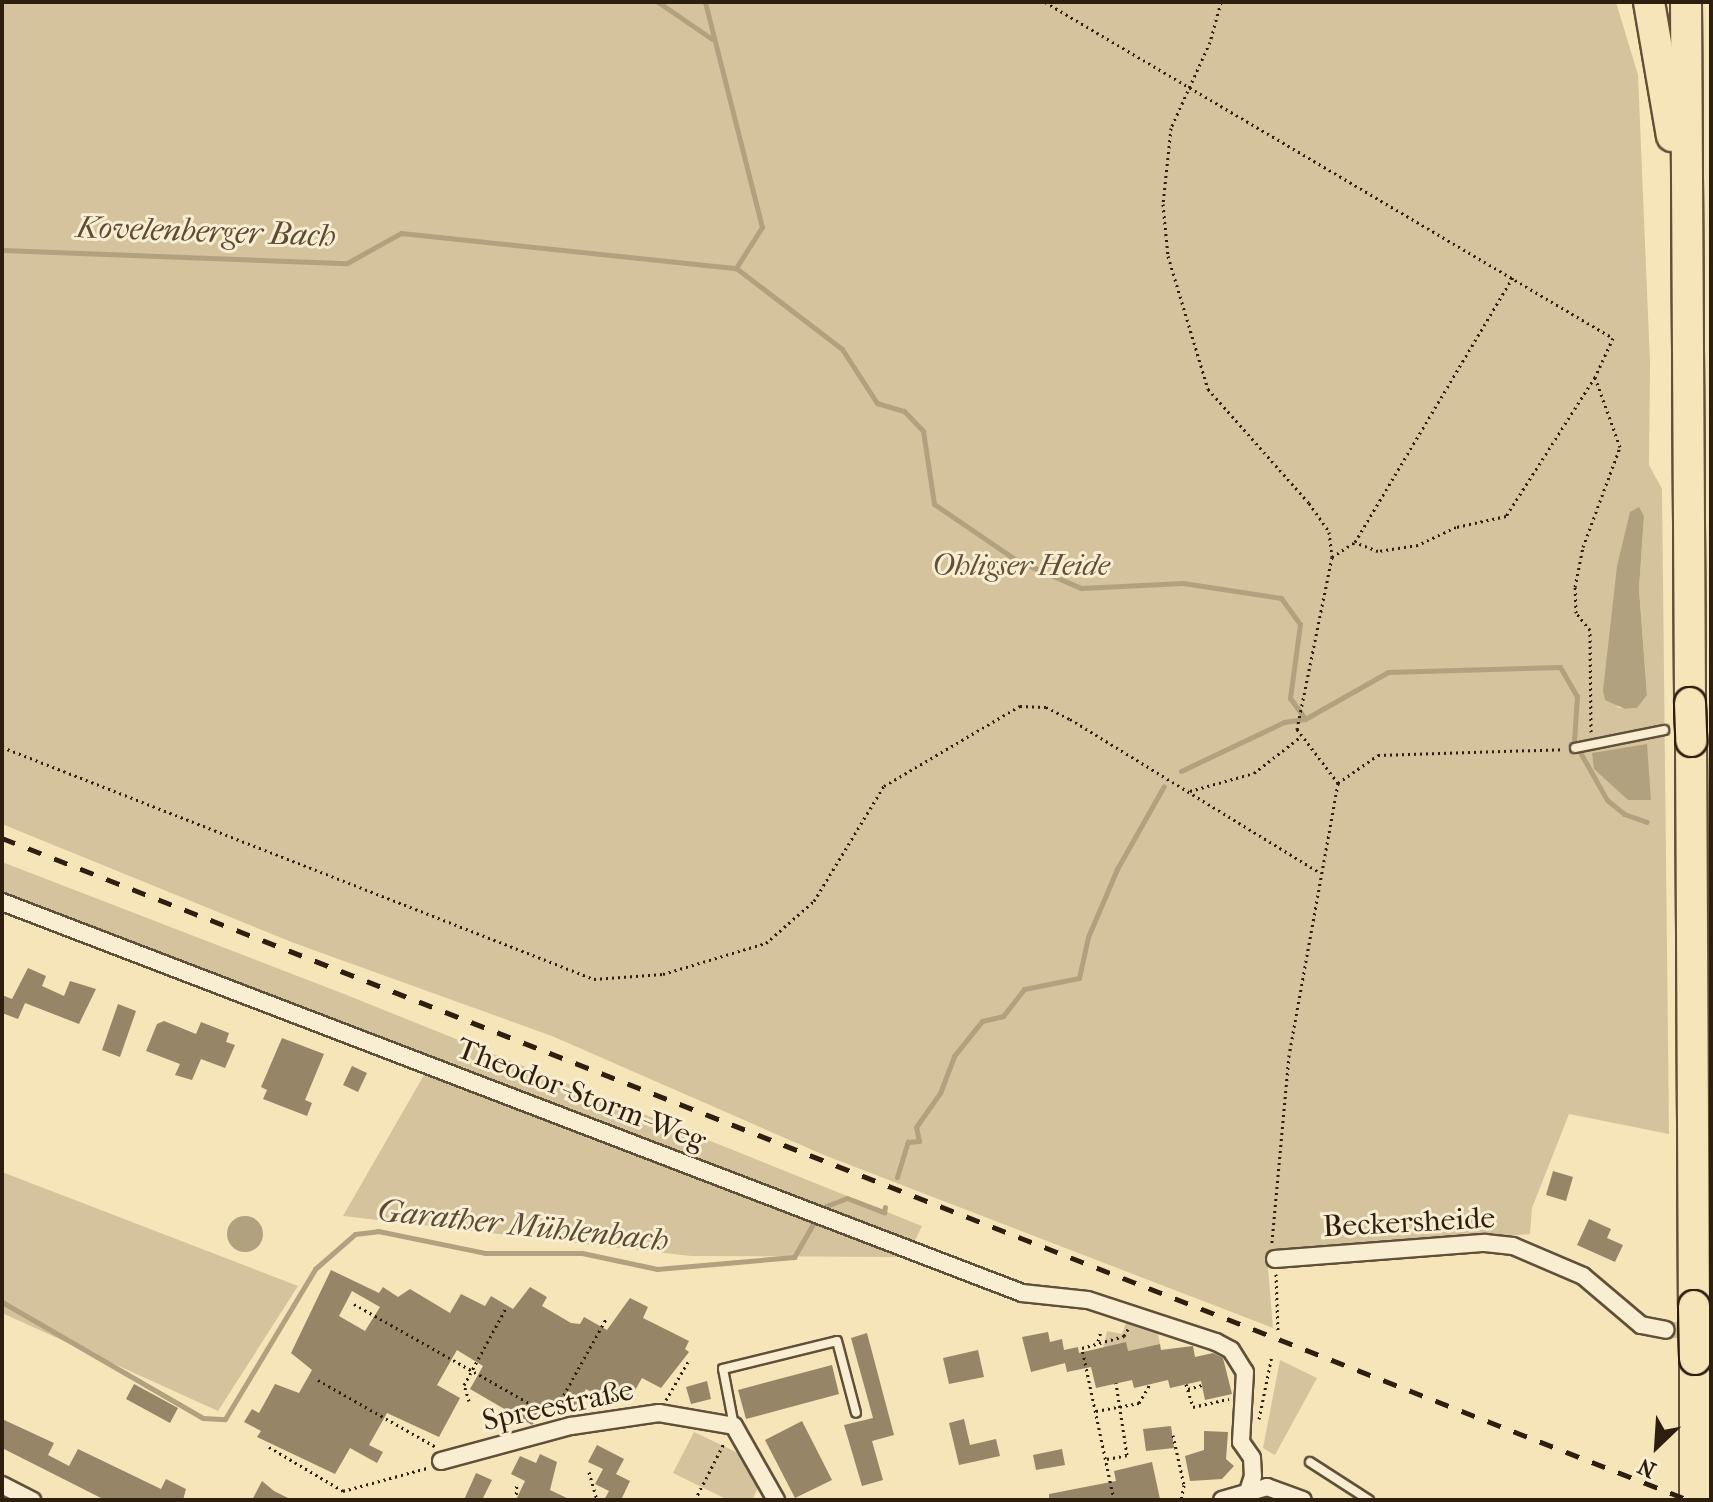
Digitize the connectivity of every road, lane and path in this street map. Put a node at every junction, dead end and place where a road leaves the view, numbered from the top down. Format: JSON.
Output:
{"nodes":[{"id":1,"x":1045,"y":2,"type":"edge"},
{"id":2,"x":1221,"y":2,"type":"edge"},
{"id":3,"x":1649,"y":2,"type":"edge"},
{"id":4,"x":1686,"y":2,"type":"edge"},
{"id":5,"x":1187,"y":86,"type":"junction"},
{"id":6,"x":1687,"y":225,"type":"junction"},
{"id":7,"x":1513,"y":277,"type":"junction"},
{"id":8,"x":1595,"y":377,"type":"junction"},
{"id":9,"x":1355,"y":542,"type":"junction"},
{"id":10,"x":1332,"y":557,"type":"junction"},
{"id":11,"x":1677,"y":736,"type":"junction"},
{"id":12,"x":1299,"y":738,"type":"junction"},
{"id":13,"x":1591,"y":744,"type":"junction"},
{"id":14,"x":2,"y":747,"type":"edge"},
{"id":15,"x":1575,"y":748,"type":"joint"},
{"id":16,"x":1338,"y":783,"type":"junction"},
{"id":17,"x":1190,"y":791,"type":"junction"},
{"id":18,"x":1320,"y":873,"type":"junction"},
{"id":19,"x":2,"y":902,"type":"edge"},
{"id":20,"x":1270,"y":1230,"type":"dead end"},
{"id":21,"x":1275,"y":1259,"type":"joint"},
{"id":22,"x":354,"y":1304,"type":"dead end"},
{"id":23,"x":506,"y":1308,"type":"dead end"},
{"id":24,"x":607,"y":1317,"type":"dead end"},
{"id":25,"x":1128,"y":1329,"type":"dead end"},
{"id":26,"x":1278,"y":1330,"type":"dead end"},
{"id":27,"x":1666,"y":1330,"type":"tunnel mouth"},
{"id":28,"x":1101,"y":1331,"type":"dead end"},
{"id":29,"x":1098,"y":1341,"type":"junction"},
{"id":30,"x":1272,"y":1355,"type":"dead end"},
{"id":31,"x":689,"y":1360,"type":"dead end"},
{"id":32,"x":472,"y":1371,"type":"junction"},
{"id":33,"x":318,"y":1380,"type":"dead end"},
{"id":34,"x":1116,"y":1383,"type":"dead end"},
{"id":35,"x":1150,"y":1384,"type":"dead end"},
{"id":36,"x":1202,"y":1385,"type":"dead end"},
{"id":37,"x":1244,"y":1395,"type":"junction"},
{"id":38,"x":469,"y":1401,"type":"dead end"},
{"id":39,"x":1119,"y":1407,"type":"junction"},
{"id":40,"x":1096,"y":1411,"type":"junction"},
{"id":41,"x":659,"y":1413,"type":"junction"},
{"id":42,"x":856,"y":1413,"type":"dead end"},
{"id":43,"x":552,"y":1416,"type":"junction"},
{"id":44,"x":571,"y":1426,"type":"junction"},
{"id":45,"x":734,"y":1426,"type":"junction"},
{"id":46,"x":1173,"y":1435,"type":"dead end"},
{"id":47,"x":269,"y":1447,"type":"dead end"},
{"id":48,"x":440,"y":1455,"type":"junction"},
{"id":49,"x":1252,"y":1458,"type":"junction"},
{"id":50,"x":1107,"y":1459,"type":"junction"},
{"id":51,"x":1310,"y":1462,"type":"dead end"},
{"id":52,"x":589,"y":1472,"type":"dead end"},
{"id":53,"x":517,"y":1483,"type":"dead end"},
{"id":54,"x":2,"y":1485,"type":"edge"},
{"id":55,"x":1695,"y":1485,"type":"edge"},
{"id":56,"x":1246,"y":1496,"type":"edge"},
{"id":57,"x":32,"y":1500,"type":"edge"},
{"id":58,"x":516,"y":1500,"type":"edge"},
{"id":59,"x":597,"y":1500,"type":"edge"},
{"id":60,"x":695,"y":1500,"type":"edge"},
{"id":61,"x":776,"y":1500,"type":"edge"},
{"id":62,"x":1114,"y":1500,"type":"edge"},
{"id":63,"x":1181,"y":1500,"type":"edge"},
{"id":64,"x":1222,"y":1500,"type":"edge"},
{"id":65,"x":1303,"y":1500,"type":"edge"},
{"id":66,"x":1369,"y":1500,"type":"edge"}],
"edges":[{"from":1,"to":5,"type":"path"},
{"from":2,"to":5,"type":"path"},
{"from":3,"to":6,"type":"highway"},
{"from":4,"to":6,"type":"highway"},
{"from":5,"to":7,"type":"path"},
{"from":5,"to":10,"type":"path"},
{"from":6,"to":11,"type":"highway","bridge":true},
{"from":7,"to":8,"type":"path"},
{"from":7,"to":9,"type":"path"},
{"from":8,"to":9,"type":"path"},
{"from":8,"to":13,"type":"path"},
{"from":9,"to":10,"type":"path"},
{"from":10,"to":12,"type":"path"},
{"from":11,"to":13,"type":"lane"},
{"from":11,"to":55,"type":"highway","bridge":true},
{"from":12,"to":16,"type":"path"},
{"from":12,"to":17,"type":"path"},
{"from":13,"to":15,"type":"lane"},
{"from":14,"to":17,"type":"path"},
{"from":15,"to":16,"type":"path"},
{"from":16,"to":18,"type":"path"},
{"from":17,"to":18,"type":"path"},
{"from":18,"to":20,"type":"path"},
{"from":19,"to":37,"type":"street","name":"Theodor-Storm-Weg"},
{"from":21,"to":26,"type":"path"},
{"from":21,"to":27,"type":"street","name":"Beckersheide"},
{"from":22,"to":32,"type":"path"},
{"from":23,"to":32,"type":"path"},
{"from":24,"to":43,"type":"path"},
{"from":25,"to":29,"type":"path"},
{"from":28,"to":29,"type":"path"},
{"from":29,"to":40,"type":"path"},
{"from":30,"to":49,"type":"path"},
{"from":31,"to":41,"type":"path"},
{"from":32,"to":38,"type":"path"},
{"from":32,"to":43,"type":"path"},
{"from":33,"to":48,"type":"path"},
{"from":34,"to":39,"type":"path"},
{"from":35,"to":39,"type":"path"},
{"from":36,"to":37,"type":"path"},
{"from":37,"to":49,"type":"street","name":"Theodor-Storm-Weg"},
{"from":39,"to":40,"type":"path"},
{"from":39,"to":50,"type":"path"},
{"from":40,"to":50,"type":"path"},
{"from":41,"to":44,"type":"street","name":"Spreestraße"},
{"from":41,"to":45,"type":"street","name":"Spreestraße"},
{"from":42,"to":45,"type":"lane"},
{"from":43,"to":44,"type":"path"},
{"from":44,"to":48,"type":"street","name":"Spreestraße"},
{"from":45,"to":60,"type":"path"},
{"from":45,"to":61,"type":"street"},
{"from":46,"to":63,"type":"path"},
{"from":47,"to":48,"type":"path"},
{"from":49,"to":56,"type":"street"},
{"from":50,"to":62,"type":"path"},
{"from":51,"to":66,"type":"lane"},
{"from":52,"to":59,"type":"path"},
{"from":53,"to":58,"type":"path"},
{"from":54,"to":57,"type":"street"},
{"from":56,"to":64,"type":"street"},
{"from":56,"to":65,"type":"street"}]}
